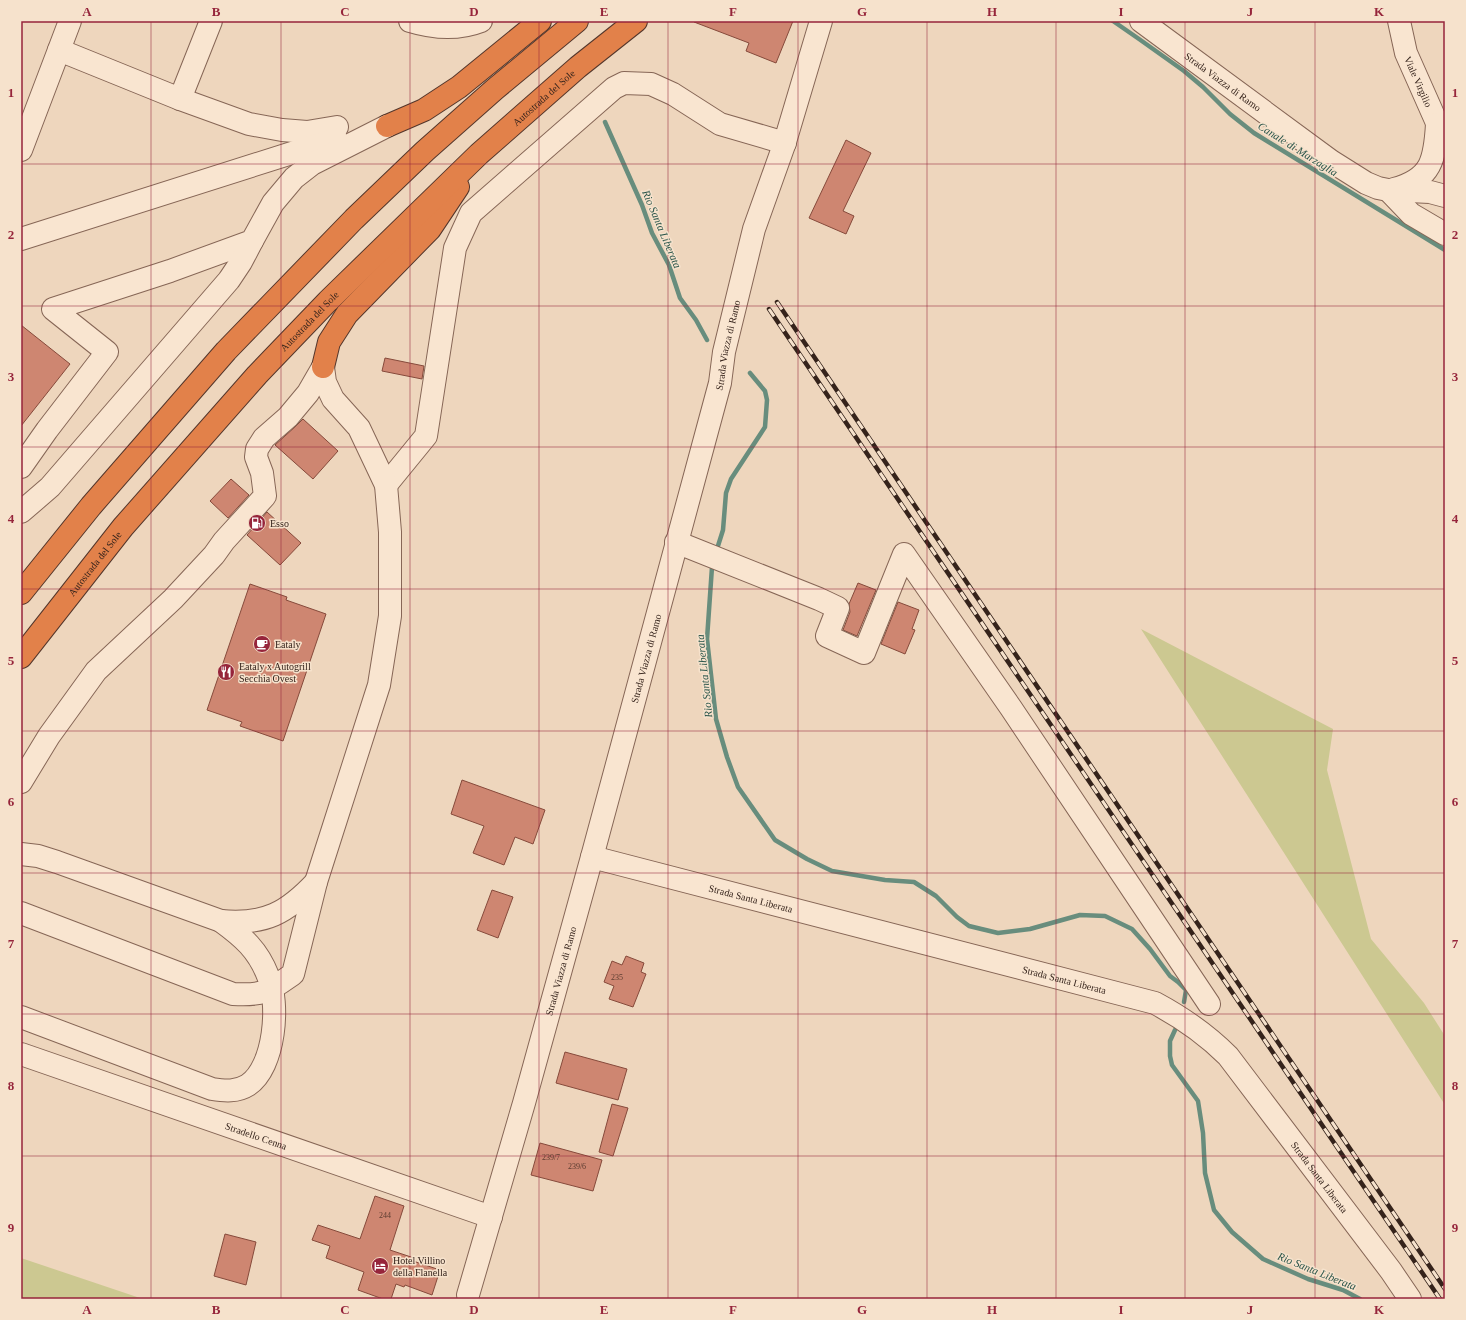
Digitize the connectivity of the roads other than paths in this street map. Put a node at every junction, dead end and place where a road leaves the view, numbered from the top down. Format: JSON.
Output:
{"nodes":[{"id":1,"x":70,"y":21,"type":"edge"},
{"id":2,"x":211,"y":21,"type":"edge"},
{"id":3,"x":410,"y":21,"type":"edge"},
{"id":4,"x":481,"y":21,"type":"edge"},
{"id":5,"x":540,"y":21,"type":"edge"},
{"id":6,"x":577,"y":21,"type":"edge"},
{"id":7,"x":636,"y":21,"type":"edge"},
{"id":8,"x":821,"y":21,"type":"edge"},
{"id":9,"x":1141,"y":21,"type":"edge"},
{"id":10,"x":1399,"y":21,"type":"edge"},
{"id":11,"x":60,"y":50,"type":"junction"},
{"id":12,"x":180,"y":99,"type":"junction"},
{"id":13,"x":387,"y":126,"type":"junction"},
{"id":14,"x":337,"y":127,"type":"dead end"},
{"id":15,"x":1441,"y":132,"type":"edge"},
{"id":16,"x":784,"y":143,"type":"junction"},
{"id":17,"x":21,"y":148,"type":"edge"},
{"id":18,"x":479,"y":154,"type":"junction"},
{"id":19,"x":1388,"y":190,"type":"junction"},
{"id":20,"x":1445,"y":196,"type":"edge"},
{"id":21,"x":1445,"y":234,"type":"edge"},
{"id":22,"x":21,"y":238,"type":"edge"},
{"id":23,"x":252,"y":240,"type":"junction"},
{"id":24,"x":323,"y":367,"type":"junction"},
{"id":25,"x":21,"y":467,"type":"edge"},
{"id":26,"x":386,"y":485,"type":"junction"},
{"id":27,"x":21,"y":512,"type":"edge"},
{"id":28,"x":676,"y":542,"type":"junction"},
{"id":29,"x":21,"y":593,"type":"edge"},
{"id":30,"x":21,"y":657,"type":"edge"},
{"id":31,"x":21,"y":782,"type":"edge"},
{"id":32,"x":21,"y":854,"type":"edge"},
{"id":33,"x":592,"y":857,"type":"junction"},
{"id":34,"x":316,"y":882,"type":"junction"},
{"id":35,"x":21,"y":913,"type":"edge"},
{"id":36,"x":221,"y":921,"type":"junction"},
{"id":37,"x":272,"y":989,"type":"junction"},
{"id":38,"x":1209,"y":1004,"type":"dead end"},
{"id":39,"x":21,"y":1016,"type":"edge"},
{"id":40,"x":21,"y":1054,"type":"edge"},
{"id":41,"x":491,"y":1217,"type":"junction"},
{"id":42,"x":468,"y":1295,"type":"dead end"},
{"id":43,"x":1410,"y":1299,"type":"edge"}],
"edges":[{"from":1,"to":11,"type":"street"},
{"from":2,"to":12,"type":"street"},
{"from":3,"to":4,"type":"street"},
{"from":5,"to":13,"type":"highway"},
{"from":6,"to":29,"type":"highway"},
{"from":7,"to":18,"type":"highway","name":"Autostrada del Sole"},
{"from":8,"to":16,"type":"street","name":"Strada Viazza di Ramo"},
{"from":9,"to":19,"type":"street","name":"Strada Viazza di Ramo"},
{"from":10,"to":15,"type":"street","name":"Viale Virgilio"},
{"from":11,"to":12,"type":"street"},
{"from":11,"to":17,"type":"street"},
{"from":12,"to":14,"type":"street"},
{"from":13,"to":22,"type":"street"},
{"from":13,"to":23,"type":"street"},
{"from":15,"to":19,"type":"street"},
{"from":16,"to":26,"type":"street"},
{"from":16,"to":28,"type":"street","name":"Strada Viazza di Ramo"},
{"from":18,"to":24,"type":"highway"},
{"from":18,"to":30,"type":"highway","name":"Autostrada del Sole"},
{"from":19,"to":20,"type":"street","name":"Strada Viazza di Ramo"},
{"from":19,"to":21,"type":"street","name":"Strada Viazza di Ramo"},
{"from":23,"to":25,"type":"street"},
{"from":23,"to":27,"type":"street"},
{"from":24,"to":26,"type":"street"},
{"from":24,"to":31,"type":"street"},
{"from":26,"to":34,"type":"street"},
{"from":28,"to":33,"type":"street","name":"Strada Viazza di Ramo"},
{"from":28,"to":38,"type":"street"},
{"from":32,"to":36,"type":"street"},
{"from":33,"to":41,"type":"street","name":"Strada Viazza di Ramo"},
{"from":33,"to":43,"type":"street","name":"Strada Santa Liberata"},
{"from":34,"to":36,"type":"street"},
{"from":34,"to":37,"type":"street"},
{"from":35,"to":37,"type":"street"},
{"from":36,"to":37,"type":"street"},
{"from":37,"to":39,"type":"street"},
{"from":40,"to":41,"type":"street","name":"Stradello Cenna"},
{"from":41,"to":42,"type":"street","name":"Strada Viazza di Ramo"}]}
